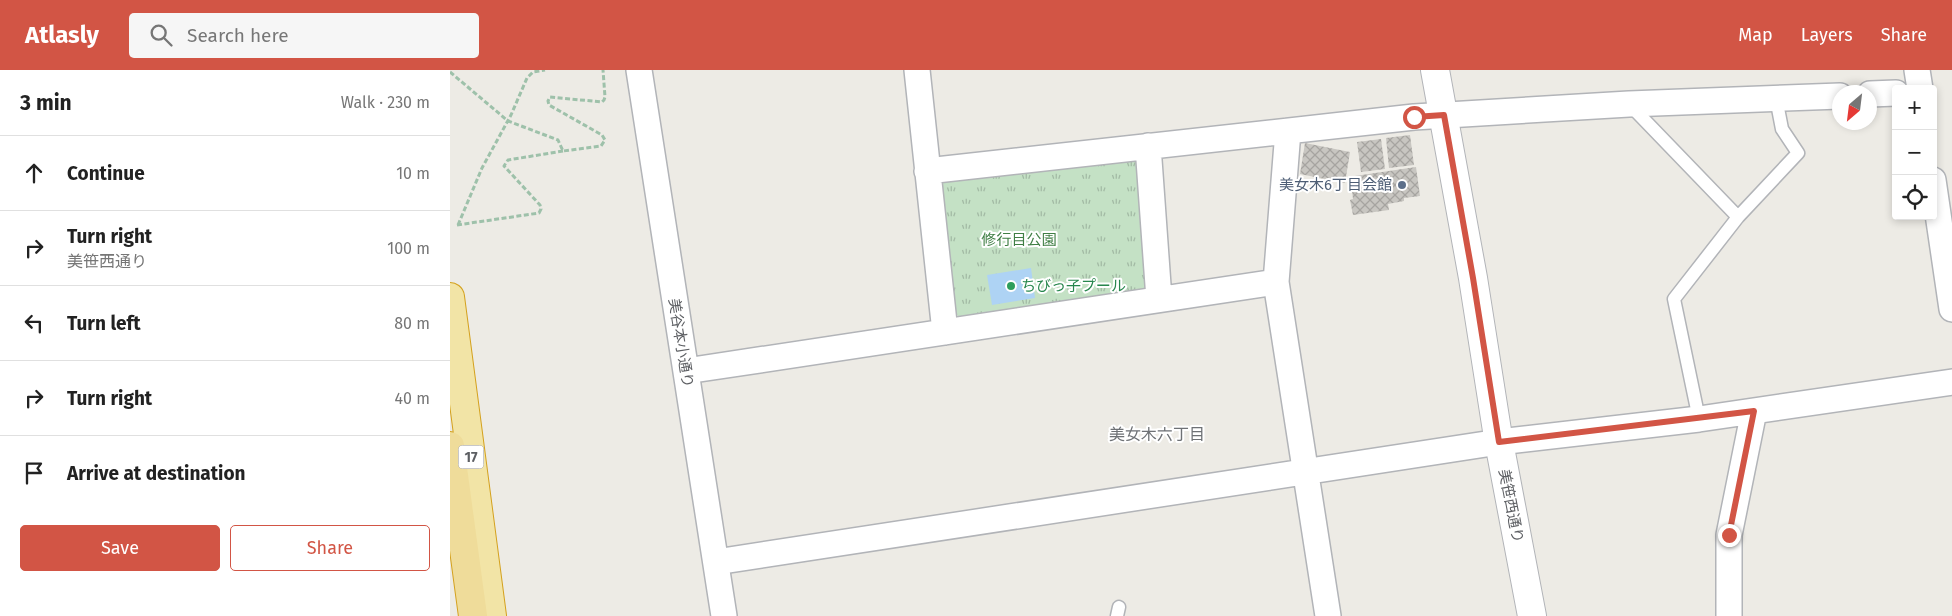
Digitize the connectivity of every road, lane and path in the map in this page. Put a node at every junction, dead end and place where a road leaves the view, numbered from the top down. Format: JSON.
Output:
{"nodes":[{"id":1,"x":545,"y":70,"type":"edge"},
{"id":2,"x":603,"y":70,"type":"edge"},
{"id":3,"x":639,"y":70,"type":"edge"},
{"id":4,"x":917,"y":70,"type":"edge"},
{"id":5,"x":1435,"y":70,"type":"edge"},
{"id":6,"x":1917,"y":70,"type":"edge"},
{"id":7,"x":450,"y":72,"type":"edge"},
{"id":8,"x":1919,"y":85,"type":"edge"},
{"id":9,"x":1892,"y":93,"type":"edge"},
{"id":10,"x":1877,"y":94,"type":"edge"},
{"id":11,"x":1832,"y":96,"type":"edge"},
{"id":12,"x":1776,"y":98,"type":"junction"},
{"id":13,"x":1628,"y":104,"type":"junction"},
{"id":14,"x":1444,"y":115,"type":"junction"},
{"id":15,"x":506,"y":120,"type":"junction"},
{"id":16,"x":1288,"y":130,"type":"junction"},
{"id":17,"x":1148,"y":146,"type":"junction"},
{"id":18,"x":563,"y":151,"type":"junction"},
{"id":19,"x":927,"y":171,"type":"junction"},
{"id":20,"x":1937,"y":207,"type":"edge"},
{"id":21,"x":1738,"y":217,"type":"junction"},
{"id":22,"x":1276,"y":282,"type":"junction"},
{"id":23,"x":450,"y":297,"type":"edge"},
{"id":24,"x":1159,"y":299,"type":"junction"},
{"id":25,"x":1952,"y":309,"type":"edge"},
{"id":26,"x":945,"y":332,"type":"junction"},
{"id":27,"x":686,"y":371,"type":"junction"},
{"id":28,"x":1952,"y":382,"type":"edge"},
{"id":29,"x":1754,"y":411,"type":"junction"},
{"id":30,"x":1699,"y":419,"type":"junction"},
{"id":31,"x":1499,"y":442,"type":"junction"},
{"id":32,"x":450,"y":446,"type":"edge"},
{"id":33,"x":1306,"y":472,"type":"junction"},
{"id":34,"x":716,"y":562,"type":"junction"},
{"id":35,"x":450,"y":563,"type":"edge"},
{"id":36,"x":457,"y":616,"type":"edge"},
{"id":37,"x":473,"y":616,"type":"edge"},
{"id":38,"x":492,"y":616,"type":"edge"},
{"id":39,"x":724,"y":616,"type":"edge"},
{"id":40,"x":1328,"y":616,"type":"edge"},
{"id":41,"x":1532,"y":616,"type":"edge"},
{"id":42,"x":1729,"y":616,"type":"edge"}],
"edges":[{"from":1,"to":15,"type":"path"},
{"from":2,"to":18,"type":"path"},
{"from":3,"to":27,"type":"street","name":"美谷本小通り"},
{"from":4,"to":19,"type":"street"},
{"from":5,"to":14,"type":"street","name":"美笹西通り"},
{"from":6,"to":8,"type":"street"},
{"from":7,"to":15,"type":"path"},
{"from":9,"to":10,"type":"street"},
{"from":11,"to":12,"type":"street"},
{"from":12,"to":13,"type":"street"},
{"from":12,"to":21,"type":"lane"},
{"from":13,"to":14,"type":"street"},
{"from":13,"to":21,"type":"lane"},
{"from":14,"to":16,"type":"street"},
{"from":14,"to":31,"type":"street","name":"美笹西通り"},
{"from":15,"to":18,"type":"path"},
{"from":15,"to":18,"type":"path"},
{"from":16,"to":17,"type":"street"},
{"from":16,"to":22,"type":"street"},
{"from":17,"to":19,"type":"street"},
{"from":17,"to":24,"type":"street"},
{"from":19,"to":26,"type":"street"},
{"from":20,"to":25,"type":"street"},
{"from":21,"to":30,"type":"lane"},
{"from":22,"to":24,"type":"street"},
{"from":22,"to":33,"type":"street"},
{"from":23,"to":38,"type":"highway","number":"17"},
{"from":24,"to":26,"type":"street"},
{"from":26,"to":27,"type":"street"},
{"from":27,"to":34,"type":"street","name":"美谷本小通り"},
{"from":28,"to":29,"type":"street"},
{"from":29,"to":30,"type":"street"},
{"from":29,"to":42,"type":"street"},
{"from":30,"to":31,"type":"street"},
{"from":31,"to":33,"type":"street"},
{"from":31,"to":41,"type":"street","name":"美笹西通り"},
{"from":32,"to":37,"type":"highway"},
{"from":33,"to":34,"type":"street"},
{"from":33,"to":40,"type":"street"},
{"from":34,"to":39,"type":"street","name":"美谷本小通り"},
{"from":35,"to":36,"type":"highway"}]}
